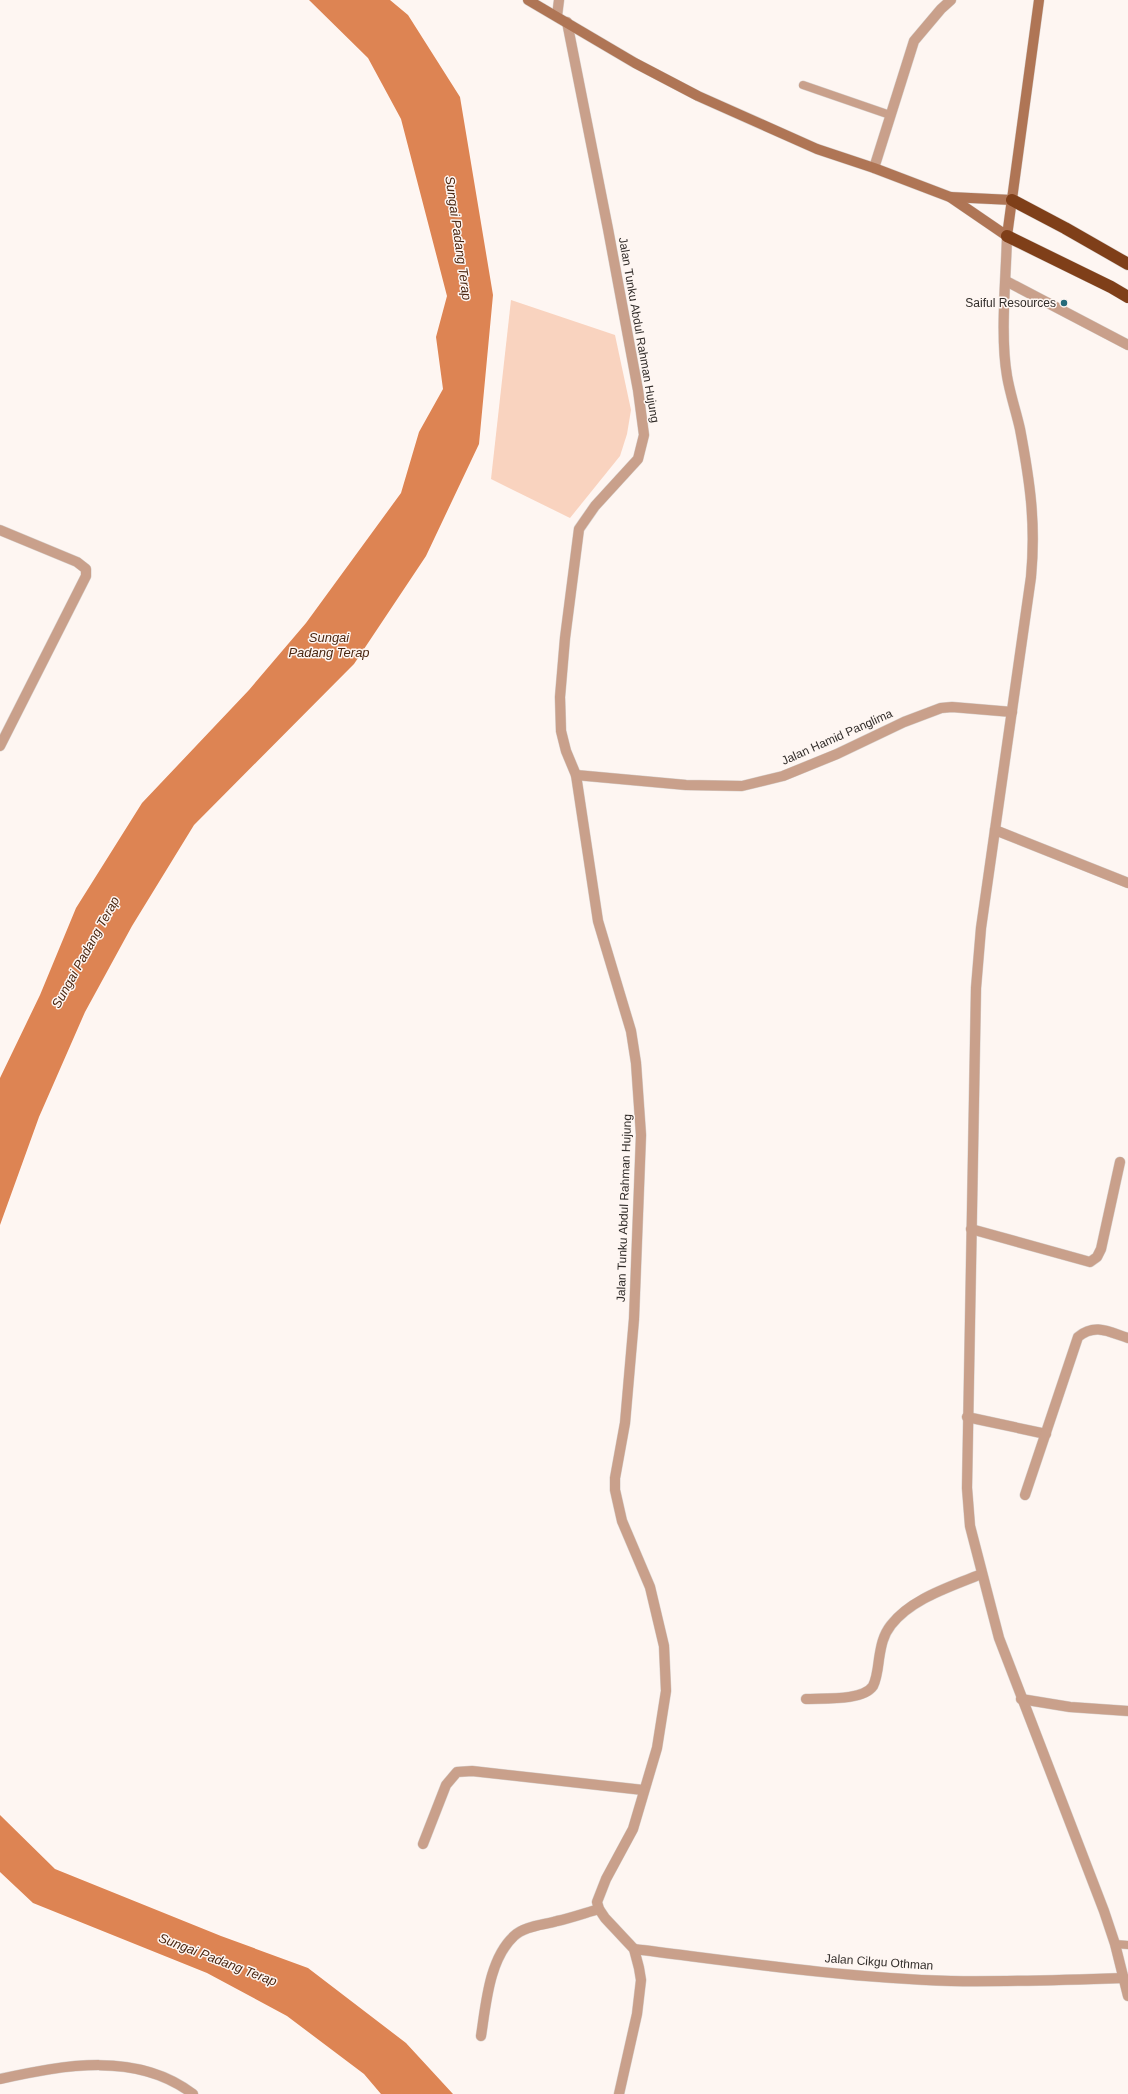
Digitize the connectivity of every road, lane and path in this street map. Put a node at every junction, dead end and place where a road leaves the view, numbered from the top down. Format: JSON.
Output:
{"nodes":[{"id":1,"x":528,"y":0,"type":"edge"},
{"id":2,"x":559,"y":0,"type":"edge"},
{"id":3,"x":951,"y":0,"type":"edge"},
{"id":4,"x":1039,"y":0,"type":"edge"},
{"id":5,"x":557,"y":16,"type":"junction"},
{"id":6,"x":567,"y":22,"type":"junction"},
{"id":7,"x":803,"y":85,"type":"dead end"},
{"id":8,"x":890,"y":115,"type":"junction"},
{"id":9,"x":874,"y":168,"type":"junction"},
{"id":10,"x":950,"y":197,"type":"junction"},
{"id":11,"x":1012,"y":200,"type":"junction"},
{"id":12,"x":1007,"y":236,"type":"junction"},
{"id":13,"x":1128,"y":264,"type":"edge"},
{"id":14,"x":1006,"y":281,"type":"junction"},
{"id":15,"x":1128,"y":297,"type":"edge"},
{"id":16,"x":1128,"y":345,"type":"edge"},
{"id":17,"x":0,"y":530,"type":"edge"},
{"id":18,"x":1012,"y":712,"type":"junction"},
{"id":19,"x":0,"y":746,"type":"edge"},
{"id":20,"x":576,"y":775,"type":"junction"},
{"id":21,"x":995,"y":830,"type":"junction"},
{"id":22,"x":1128,"y":883,"type":"edge"},
{"id":23,"x":1120,"y":1162,"type":"dead end"},
{"id":24,"x":970,"y":1229,"type":"junction"},
{"id":25,"x":1128,"y":1338,"type":"edge"},
{"id":26,"x":967,"y":1417,"type":"junction"},
{"id":27,"x":1046,"y":1434,"type":"junction"},
{"id":28,"x":1025,"y":1495,"type":"dead end"},
{"id":29,"x":981,"y":1574,"type":"junction"},
{"id":30,"x":806,"y":1699,"type":"dead end"},
{"id":31,"x":1021,"y":1699,"type":"junction"},
{"id":32,"x":1128,"y":1711,"type":"edge"},
{"id":33,"x":643,"y":1790,"type":"junction"},
{"id":34,"x":423,"y":1844,"type":"dead end"},
{"id":35,"x":599,"y":1909,"type":"junction"},
{"id":36,"x":1115,"y":1944,"type":"junction"},
{"id":37,"x":1128,"y":1945,"type":"edge"},
{"id":38,"x":634,"y":1949,"type":"junction"},
{"id":39,"x":1124,"y":1978,"type":"junction"},
{"id":40,"x":1128,"y":1996,"type":"edge"},
{"id":41,"x":480,"y":2036,"type":"dead end"},
{"id":42,"x":0,"y":2079,"type":"edge"},
{"id":43,"x":193,"y":2094,"type":"edge"},
{"id":44,"x":619,"y":2094,"type":"edge"}],
"edges":[{"from":1,"to":5,"type":"main road"},
{"from":2,"to":5,"type":"street"},
{"from":3,"to":8,"type":"street"},
{"from":4,"to":11,"type":"main road"},
{"from":5,"to":6,"type":"main road"},
{"from":6,"to":9,"type":"main road"},
{"from":6,"to":20,"type":"street","name":"Jalan Tunku Abdul Rahman Hujung"},
{"from":7,"to":8,"type":"lane"},
{"from":8,"to":9,"type":"street"},
{"from":9,"to":10,"type":"main road"},
{"from":10,"to":11,"type":"main road"},
{"from":10,"to":12,"type":"main road"},
{"from":11,"to":12,"type":"main road"},
{"from":11,"to":13,"type":"highway"},
{"from":12,"to":14,"type":"street"},
{"from":12,"to":15,"type":"highway"},
{"from":14,"to":16,"type":"street"},
{"from":14,"to":18,"type":"street"},
{"from":17,"to":19,"type":"street"},
{"from":18,"to":20,"type":"street","name":"Jalan Hamid Panglima"},
{"from":18,"to":21,"type":"street"},
{"from":20,"to":33,"type":"street","name":"Jalan Tunku Abdul Rahman Hujung"},
{"from":21,"to":22,"type":"street"},
{"from":21,"to":24,"type":"street"},
{"from":23,"to":24,"type":"street"},
{"from":24,"to":26,"type":"street"},
{"from":25,"to":27,"type":"street"},
{"from":26,"to":27,"type":"street"},
{"from":26,"to":29,"type":"street"},
{"from":27,"to":28,"type":"street"},
{"from":29,"to":30,"type":"street"},
{"from":29,"to":31,"type":"street"},
{"from":31,"to":32,"type":"street"},
{"from":31,"to":36,"type":"street"},
{"from":33,"to":34,"type":"street"},
{"from":33,"to":35,"type":"street","name":"Jalan Tunku Abdul Rahman Hujung"},
{"from":35,"to":38,"type":"street"},
{"from":35,"to":41,"type":"street"},
{"from":36,"to":37,"type":"lane"},
{"from":36,"to":39,"type":"street"},
{"from":38,"to":39,"type":"street","name":"Jalan Cikgu Othman"},
{"from":38,"to":44,"type":"street"},
{"from":39,"to":40,"type":"street"},
{"from":42,"to":43,"type":"street"}]}
